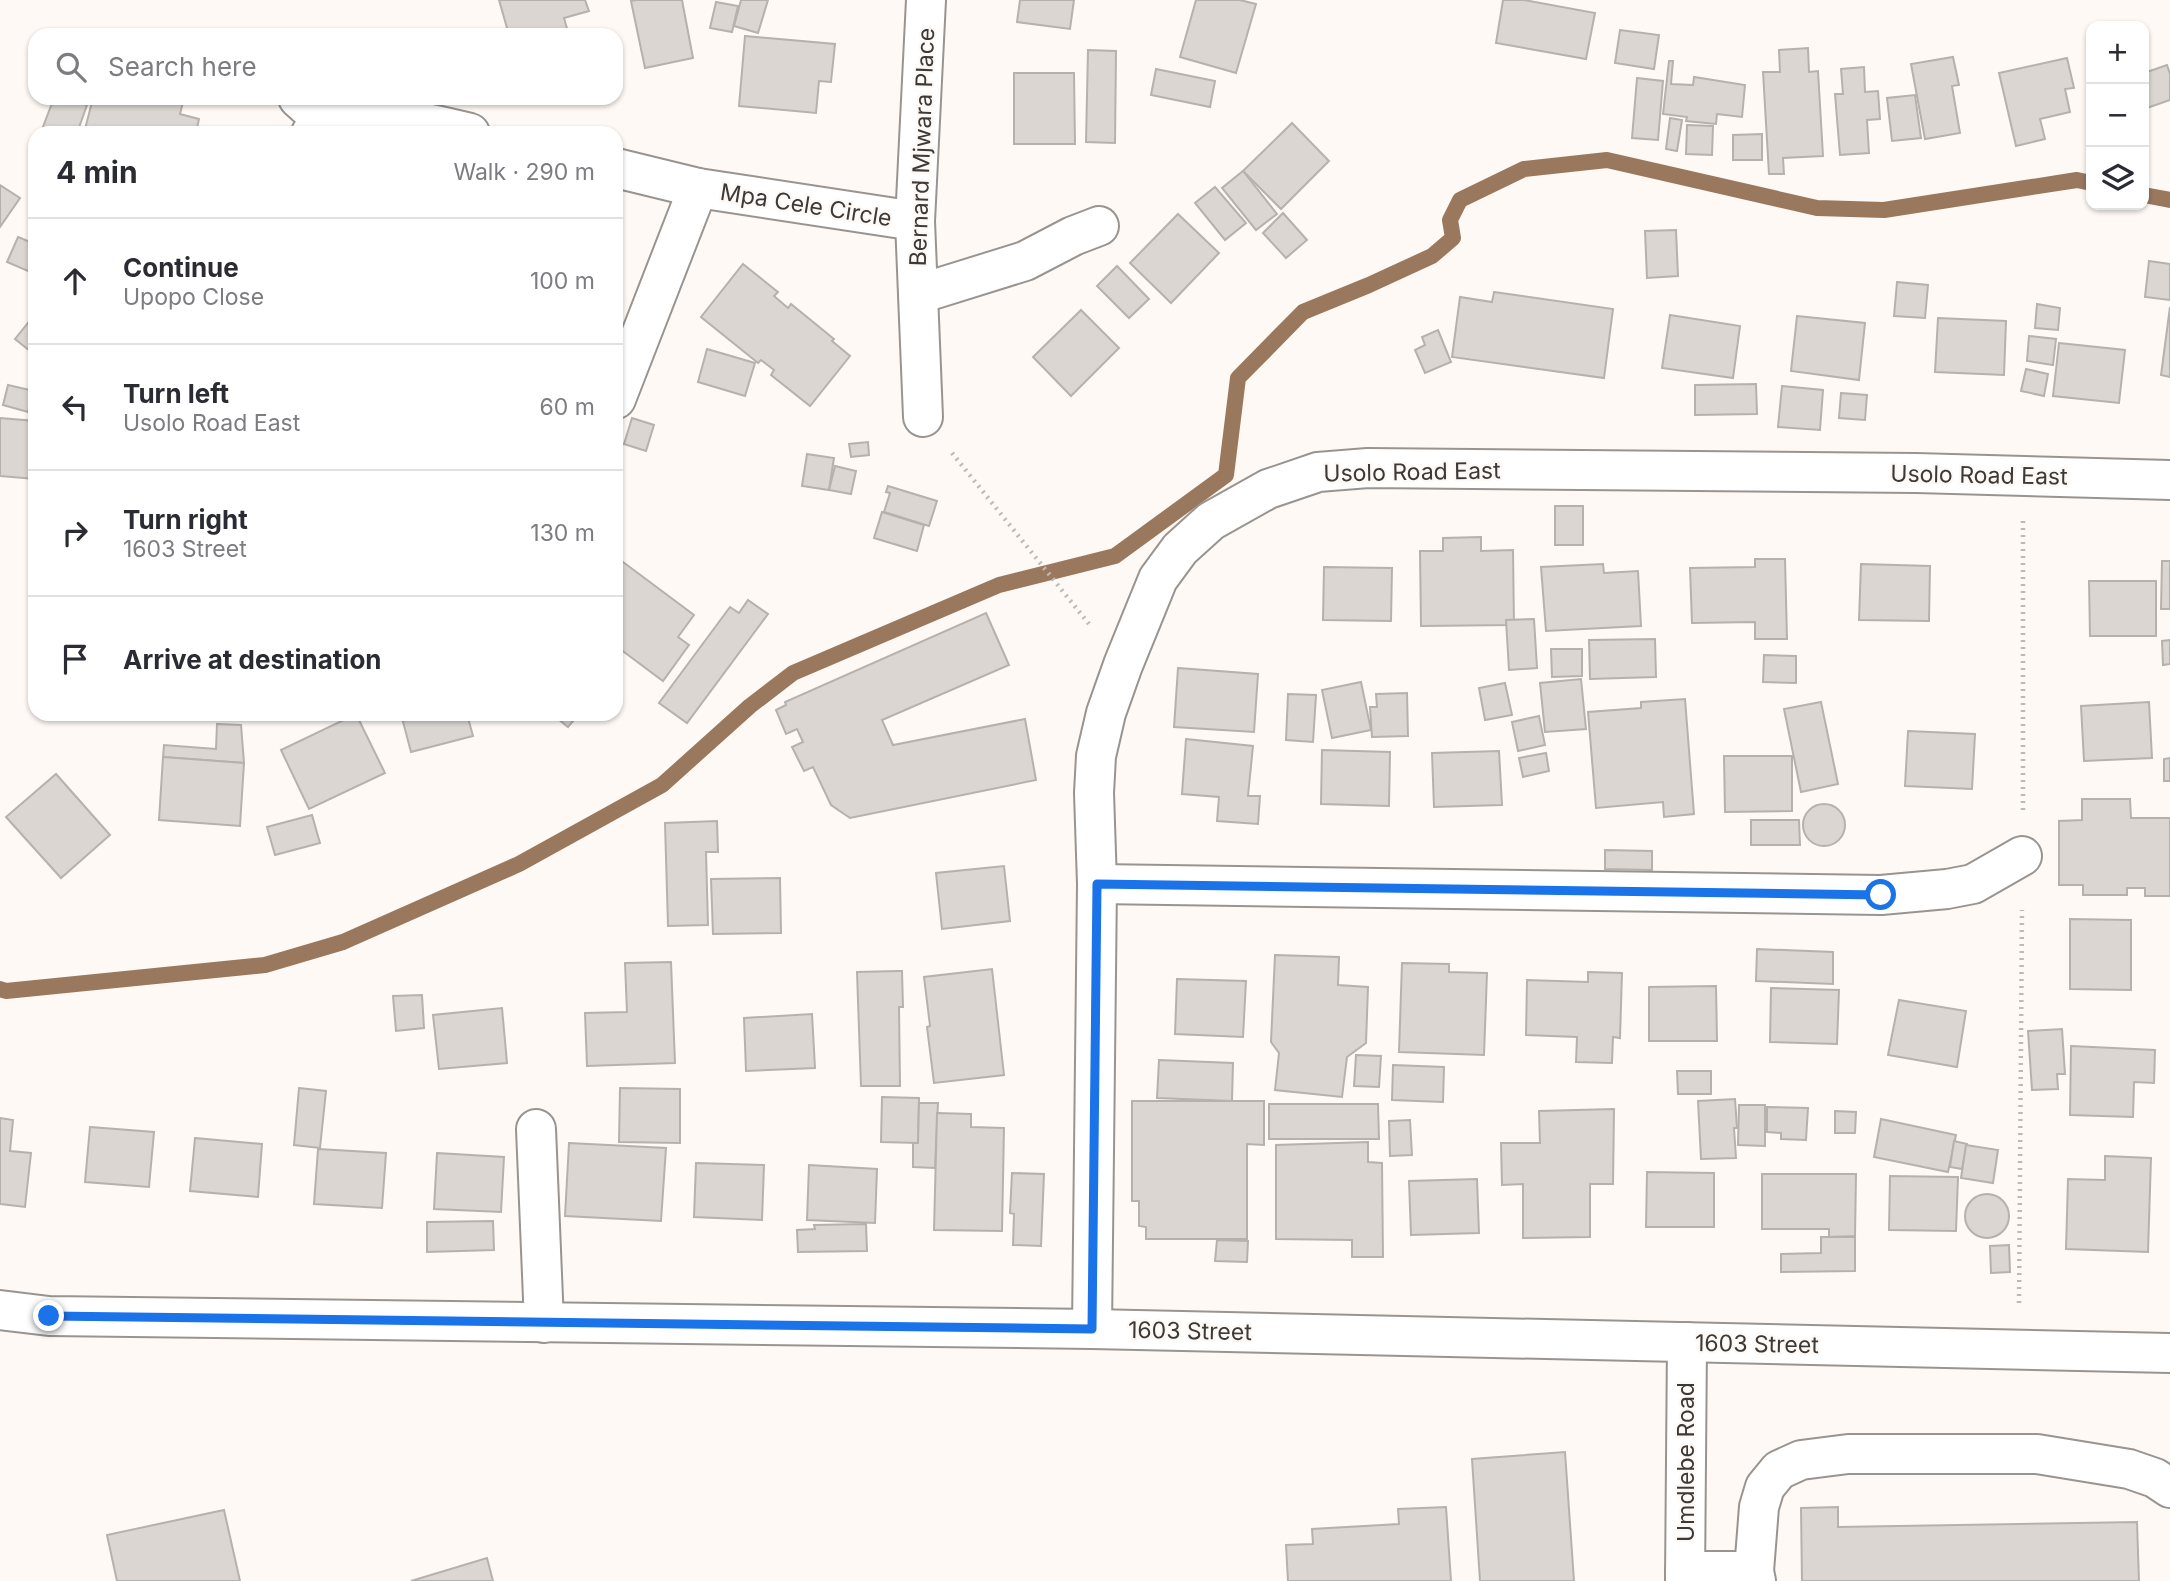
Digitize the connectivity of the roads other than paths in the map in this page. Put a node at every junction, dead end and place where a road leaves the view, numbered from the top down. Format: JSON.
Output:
{"nodes":[{"id":1,"x":926,"y":0,"type":"edge"},
{"id":2,"x":303,"y":105,"type":"edge"},
{"id":3,"x":317,"y":126,"type":"edge"},
{"id":4,"x":329,"y":126,"type":"edge"},
{"id":5,"x":440,"y":126,"type":"edge"},
{"id":6,"x":623,"y":170,"type":"edge"},
{"id":7,"x":698,"y":188,"type":"junction"},
{"id":8,"x":915,"y":221,"type":"junction"},
{"id":9,"x":1099,"y":226,"type":"dead end"},
{"id":10,"x":919,"y":294,"type":"junction"},
{"id":11,"x":623,"y":381,"type":"edge"},
{"id":12,"x":923,"y":417,"type":"road end"},
{"id":13,"x":2170,"y":480,"type":"edge"},
{"id":14,"x":2022,"y":856,"type":"dead end"},
{"id":15,"x":1097,"y":884,"type":"junction"},
{"id":16,"x":536,"y":1129,"type":"dead end"},
{"id":17,"x":0,"y":1310,"type":"edge"},
{"id":18,"x":544,"y":1323,"type":"junction"},
{"id":19,"x":1092,"y":1329,"type":"junction"},
{"id":20,"x":1687,"y":1342,"type":"junction"},
{"id":21,"x":2170,"y":1353,"type":"edge"},
{"id":22,"x":2170,"y":1488,"type":"edge"},
{"id":23,"x":1685,"y":1576,"type":"edge"},
{"id":24,"x":1755,"y":1576,"type":"edge"}],
"edges":[{"from":1,"to":8,"type":"street","name":"Bernard Mjwara Place"},
{"from":2,"to":3,"type":"street"},
{"from":4,"to":5,"type":"street"},
{"from":6,"to":7,"type":"street","name":"Mpa Cele Circle"},
{"from":7,"to":8,"type":"street","name":"Mpa Cele Circle"},
{"from":7,"to":11,"type":"street","name":"Mpa Cele Circle"},
{"from":8,"to":10,"type":"street","name":"Bernard Mjwara Place"},
{"from":9,"to":10,"type":"street","name":"Bernard Mjwara Place"},
{"from":10,"to":12,"type":"street","name":"Bernard Mjwara Place"},
{"from":13,"to":15,"type":"street","name":"Usolo Road East"},
{"from":14,"to":15,"type":"street"},
{"from":15,"to":19,"type":"street","name":"Usolo Road East"},
{"from":16,"to":18,"type":"street"},
{"from":17,"to":18,"type":"street","name":"1603 Street"},
{"from":18,"to":19,"type":"street","name":"1603 Street"},
{"from":19,"to":20,"type":"street","name":"1603 Street"},
{"from":20,"to":21,"type":"street","name":"1603 Street"},
{"from":20,"to":23,"type":"street","name":"Umdlebe Road"},
{"from":22,"to":24,"type":"street"},
{"from":23,"to":24,"type":"street"}]}
